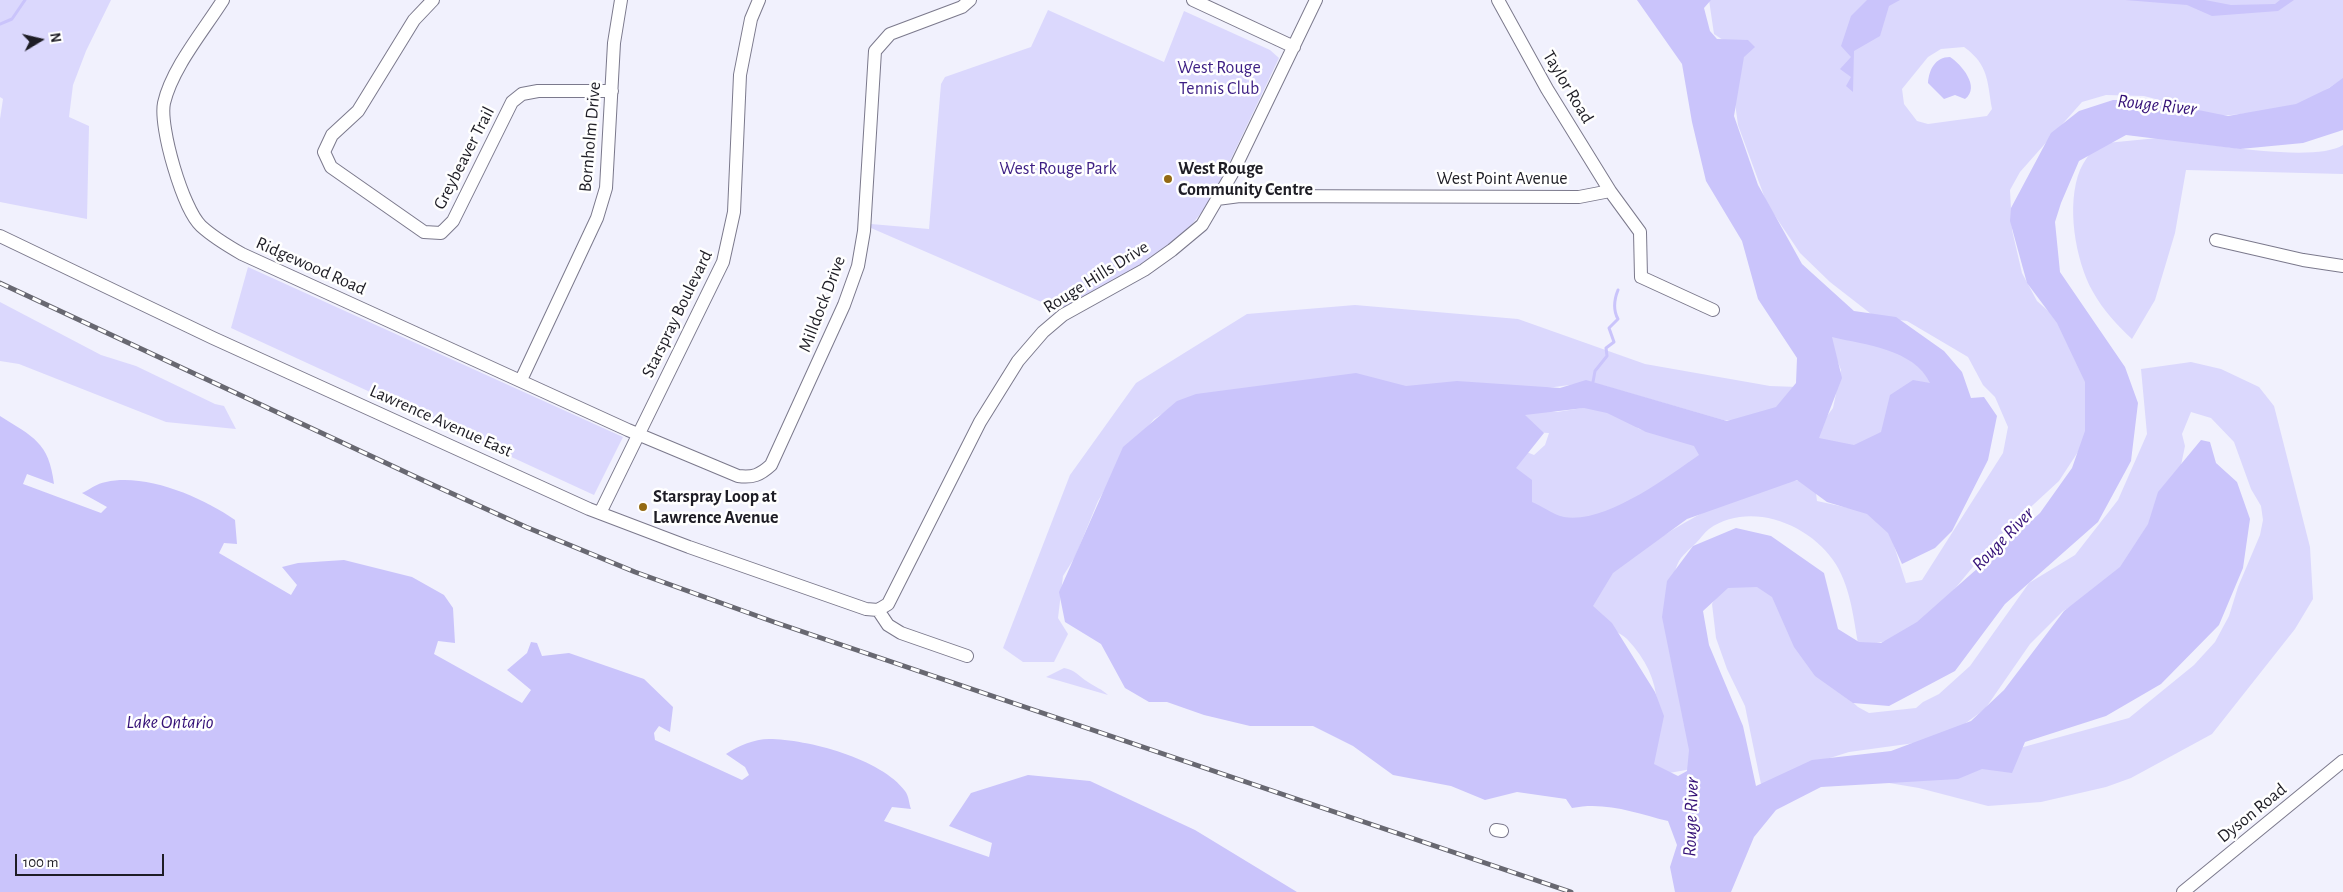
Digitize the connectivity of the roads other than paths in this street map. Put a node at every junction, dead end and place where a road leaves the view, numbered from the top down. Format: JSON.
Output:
{"nodes":[{"id":1,"x":223,"y":0,"type":"edge"},
{"id":2,"x":433,"y":0,"type":"edge"},
{"id":3,"x":621,"y":0,"type":"edge"},
{"id":4,"x":759,"y":0,"type":"edge"},
{"id":5,"x":970,"y":0,"type":"edge"},
{"id":6,"x":1193,"y":0,"type":"edge"},
{"id":7,"x":1316,"y":0,"type":"edge"},
{"id":8,"x":1498,"y":0,"type":"edge"},
{"id":9,"x":1294,"y":47,"type":"junction"},
{"id":10,"x":612,"y":91,"type":"junction"},
{"id":11,"x":1610,"y":191,"type":"junction"},
{"id":12,"x":1217,"y":199,"type":"junction"},
{"id":13,"x":0,"y":236,"type":"edge"},
{"id":14,"x":2216,"y":240,"type":"dead end"},
{"id":15,"x":2343,"y":266,"type":"edge"},
{"id":16,"x":1713,"y":310,"type":"dead end"},
{"id":17,"x":521,"y":380,"type":"junction"},
{"id":18,"x":638,"y":434,"type":"junction"},
{"id":19,"x":600,"y":513,"type":"junction"},
{"id":20,"x":878,"y":610,"type":"junction"},
{"id":21,"x":966,"y":656,"type":"dead end"},
{"id":22,"x":2343,"y":761,"type":"edge"},
{"id":23,"x":2183,"y":892,"type":"edge"}],
"edges":[{"from":1,"to":17,"type":"street","name":"Ridgewood Road"},
{"from":2,"to":10,"type":"street","name":"Greybeaver Trail"},
{"from":3,"to":10,"type":"street","name":"Bornholm Drive"},
{"from":4,"to":18,"type":"street","name":"Starspray Boulevard"},
{"from":5,"to":18,"type":"street","name":"Milldock Drive"},
{"from":6,"to":9,"type":"street"},
{"from":7,"to":9,"type":"street","name":"Rouge Hills Drive"},
{"from":8,"to":11,"type":"street","name":"Taylor Road"},
{"from":9,"to":12,"type":"street","name":"Rouge Hills Drive"},
{"from":10,"to":17,"type":"street","name":"Bornholm Drive"},
{"from":11,"to":12,"type":"street","name":"West Point Avenue"},
{"from":11,"to":16,"type":"street"},
{"from":12,"to":20,"type":"street","name":"Rouge Hills Drive"},
{"from":13,"to":19,"type":"street","name":"Lawrence Avenue East"},
{"from":14,"to":15,"type":"street"},
{"from":17,"to":18,"type":"street","name":"Ridgewood Road"},
{"from":18,"to":19,"type":"street","name":"Starspray Boulevard"},
{"from":19,"to":20,"type":"street","name":"Lawrence Avenue East"},
{"from":20,"to":21,"type":"street"},
{"from":22,"to":23,"type":"street","name":"Dyson Road"}]}
